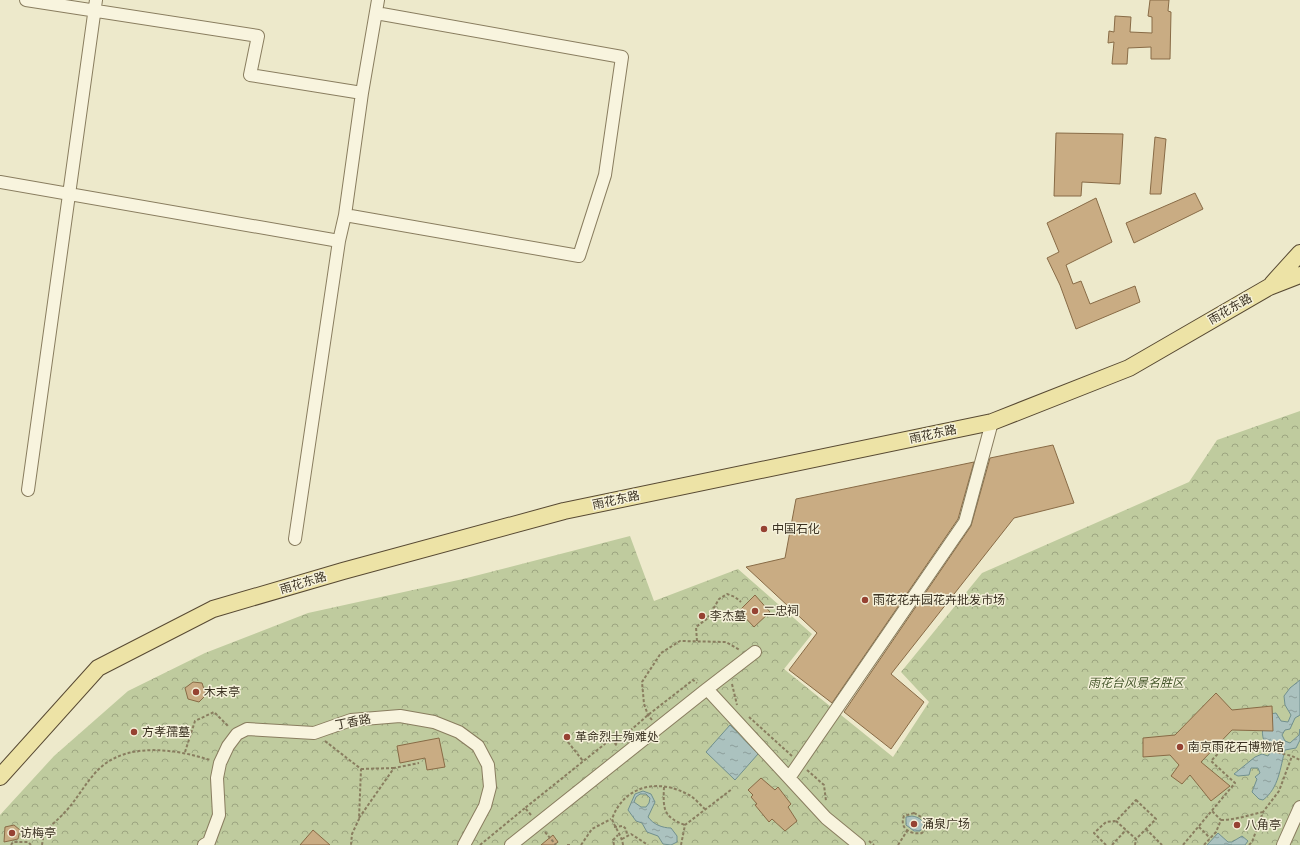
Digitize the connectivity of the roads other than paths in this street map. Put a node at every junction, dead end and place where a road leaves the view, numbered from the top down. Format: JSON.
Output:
{"nodes":[{"id":1,"x":26,"y":0,"type":"edge"},
{"id":2,"x":378,"y":0,"type":"edge"},
{"id":3,"x":95,"y":6,"type":"edge"},
{"id":4,"x":376,"y":13,"type":"junction"},
{"id":5,"x":362,"y":93,"type":"junction"},
{"id":6,"x":0,"y":182,"type":"edge"},
{"id":7,"x":69,"y":194,"type":"junction"},
{"id":8,"x":345,"y":215,"type":"junction"},
{"id":9,"x":339,"y":241,"type":"junction"},
{"id":10,"x":1300,"y":253,"type":"edge"},
{"id":11,"x":1300,"y":275,"type":"edge"},
{"id":12,"x":1269,"y":286,"type":"junction"},
{"id":13,"x":992,"y":422,"type":"junction"},
{"id":14,"x":28,"y":490,"type":"dead end"},
{"id":15,"x":295,"y":539,"type":"dead end"},
{"id":16,"x":751,"y":655,"type":"road end"},
{"id":17,"x":707,"y":689,"type":"junction"},
{"id":18,"x":0,"y":777,"type":"edge"},
{"id":19,"x":789,"y":778,"type":"junction"},
{"id":20,"x":1300,"y":807,"type":"edge"},
{"id":21,"x":204,"y":845,"type":"edge"},
{"id":22,"x":464,"y":845,"type":"edge"},
{"id":23,"x":511,"y":845,"type":"edge"},
{"id":24,"x":859,"y":845,"type":"edge"},
{"id":25,"x":1283,"y":845,"type":"edge"}],
"edges":[{"from":1,"to":3,"type":"street"},
{"from":2,"to":4,"type":"street"},
{"from":3,"to":5,"type":"street"},
{"from":3,"to":7,"type":"street"},
{"from":4,"to":5,"type":"street"},
{"from":4,"to":8,"type":"street"},
{"from":5,"to":8,"type":"street"},
{"from":6,"to":7,"type":"street"},
{"from":7,"to":9,"type":"street"},
{"from":7,"to":14,"type":"street"},
{"from":8,"to":9,"type":"street"},
{"from":9,"to":15,"type":"street"},
{"from":10,"to":12,"type":"main road","name":"雨花东路"},
{"from":11,"to":12,"type":"main road","name":"雨花东路"},
{"from":12,"to":13,"type":"main road","name":"雨花东路"},
{"from":13,"to":18,"type":"main road","name":"雨花东路"},
{"from":13,"to":19,"type":"street"},
{"from":16,"to":17,"type":"street"},
{"from":17,"to":19,"type":"street"},
{"from":17,"to":23,"type":"street"},
{"from":19,"to":24,"type":"street"},
{"from":20,"to":25,"type":"street"},
{"from":21,"to":22,"type":"street","name":"丁香路"}]}
